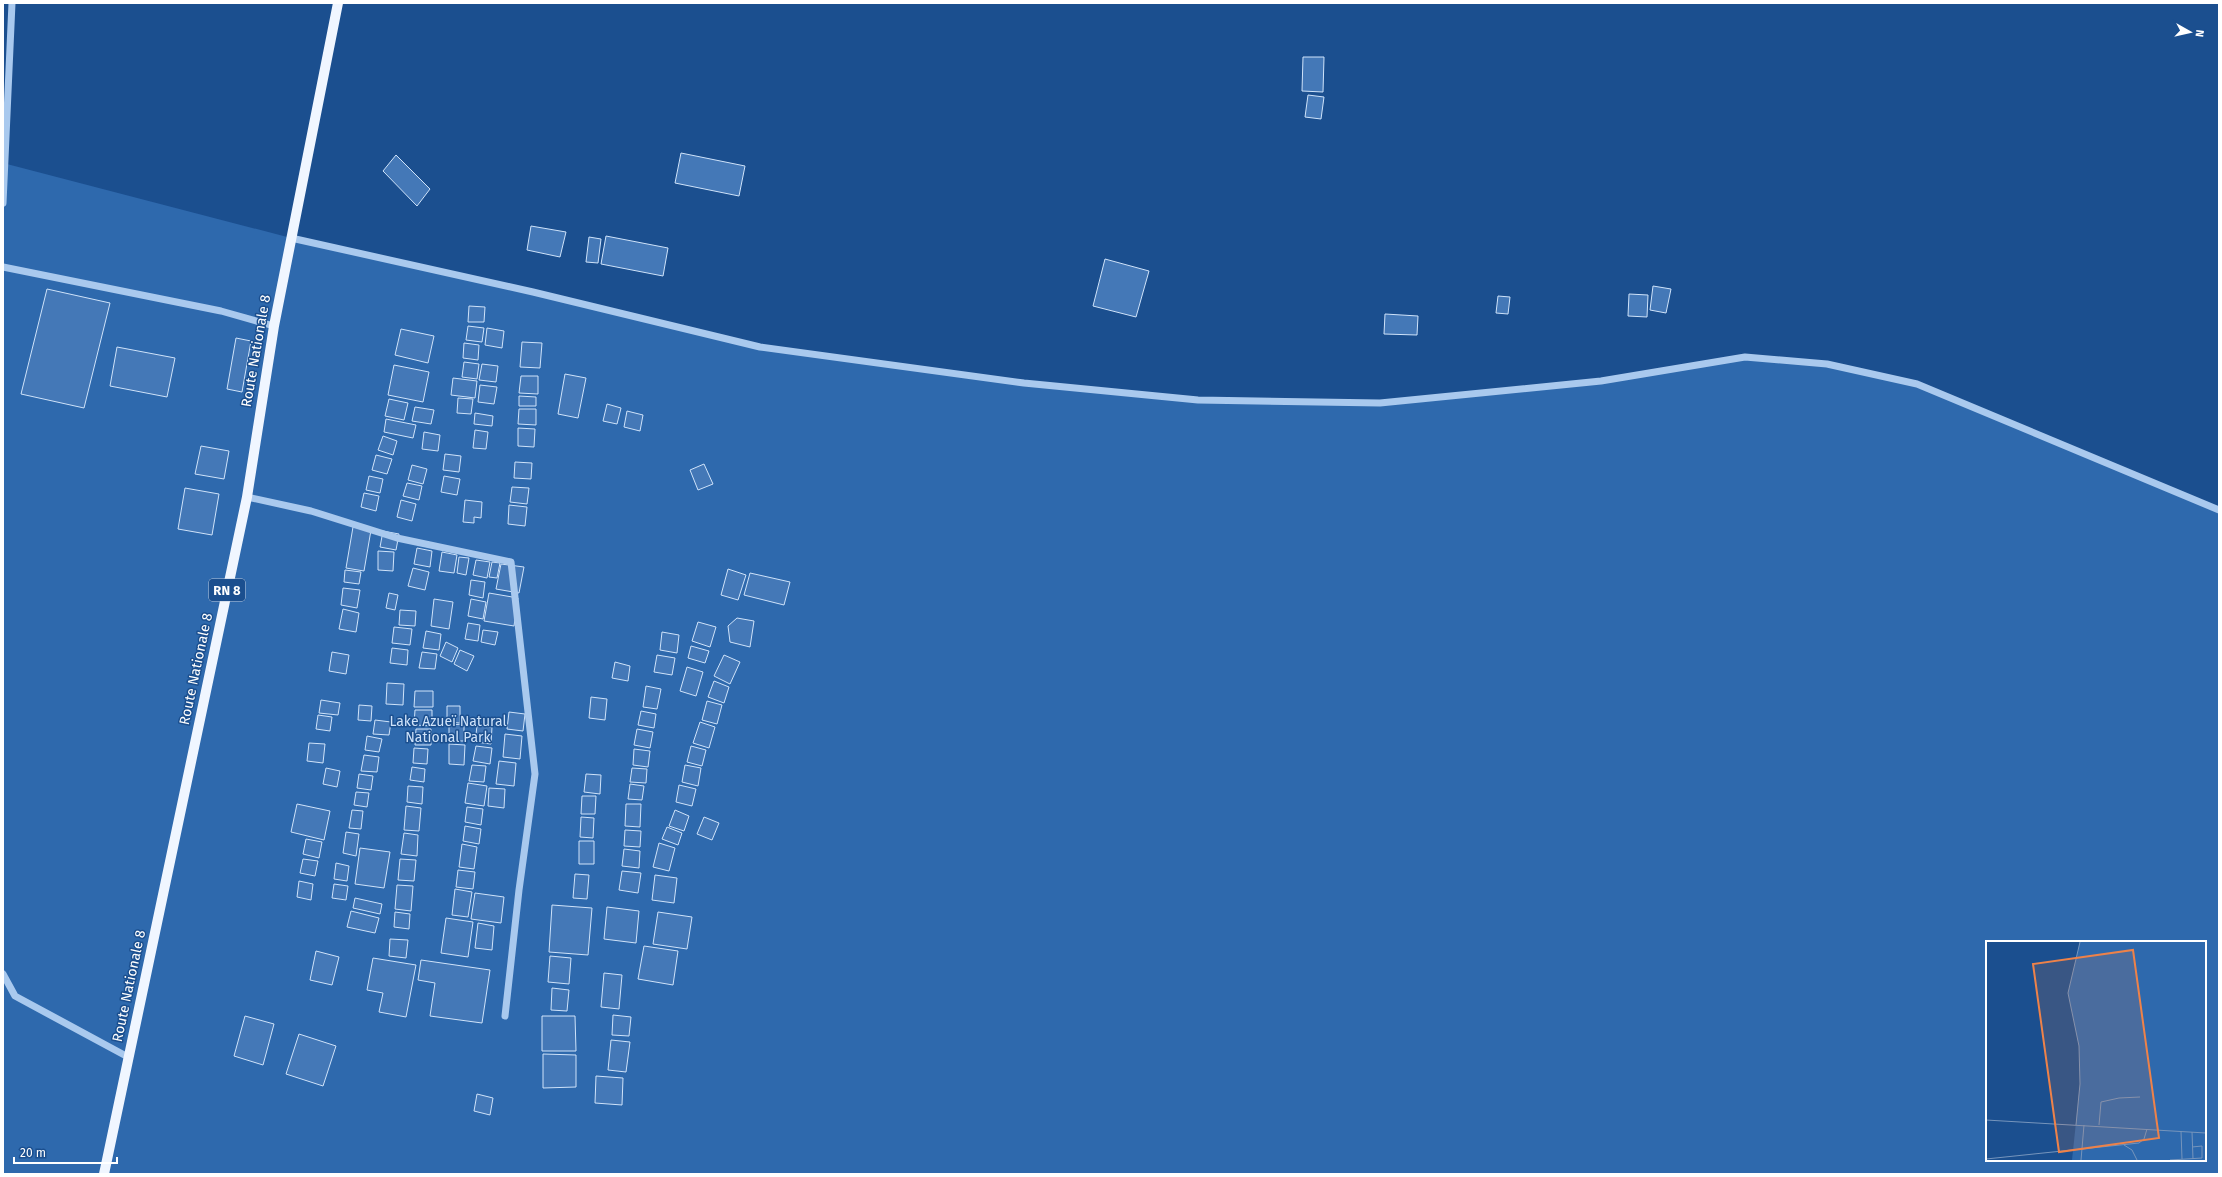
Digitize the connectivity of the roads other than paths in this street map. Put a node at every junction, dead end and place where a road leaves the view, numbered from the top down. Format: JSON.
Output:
{"nodes":[{"id":1,"x":12,"y":3,"type":"edge"},
{"id":2,"x":338,"y":3,"type":"edge"},
{"id":3,"x":3,"y":203,"type":"edge"},
{"id":4,"x":291,"y":238,"type":"junction"},
{"id":5,"x":3,"y":267,"type":"edge"},
{"id":6,"x":274,"y":326,"type":"junction"},
{"id":7,"x":247,"y":497,"type":"junction"},
{"id":8,"x":2219,"y":510,"type":"edge"},
{"id":9,"x":3,"y":974,"type":"edge"},
{"id":10,"x":505,"y":1016,"type":"dead end"},
{"id":11,"x":128,"y":1057,"type":"junction"},
{"id":12,"x":104,"y":1174,"type":"edge"}],
"edges":[{"from":1,"to":3,"type":"street"},
{"from":2,"to":4,"type":"main road","name":"Route Nationale 8","number":"RN 8"},
{"from":4,"to":6,"type":"main road","name":"Route Nationale 8","number":"RN 8"},
{"from":4,"to":8,"type":"street"},
{"from":5,"to":6,"type":"street"},
{"from":6,"to":7,"type":"main road","name":"Route Nationale 8","number":"RN 8"},
{"from":7,"to":10,"type":"street"},
{"from":7,"to":11,"type":"main road","name":"Route Nationale 8","number":"RN 8"},
{"from":9,"to":11,"type":"street"},
{"from":11,"to":12,"type":"main road","name":"Route Nationale 8","number":"RN 8"}]}
